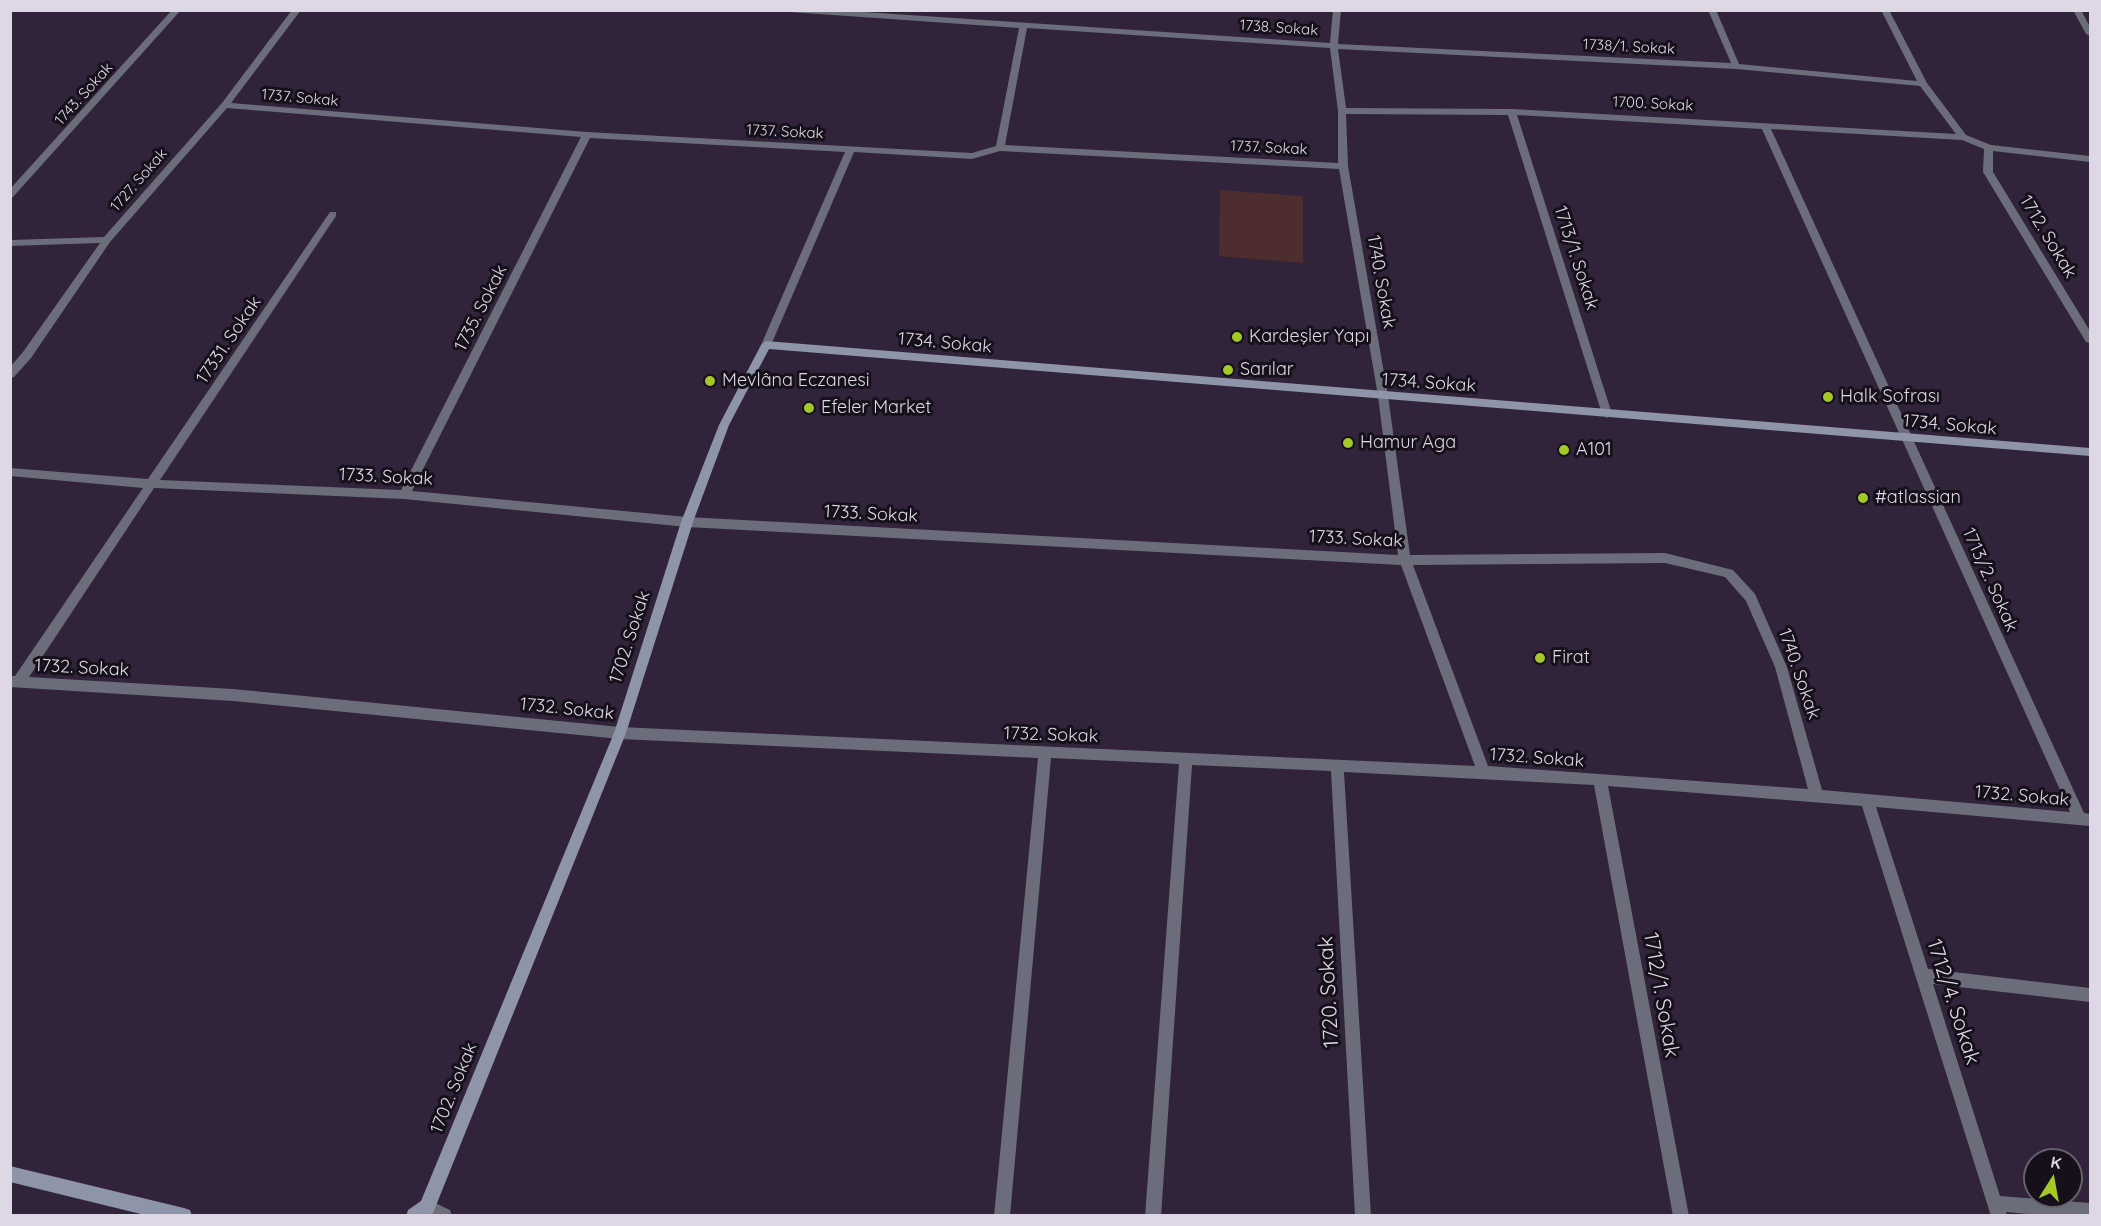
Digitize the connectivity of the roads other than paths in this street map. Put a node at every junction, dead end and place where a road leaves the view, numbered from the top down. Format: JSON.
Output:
{"nodes":[{"id":1,"x":177,"y":10,"type":"edge"},
{"id":2,"x":297,"y":10,"type":"edge"},
{"id":3,"x":790,"y":10,"type":"edge"},
{"id":4,"x":1337,"y":10,"type":"edge"},
{"id":5,"x":1712,"y":10,"type":"edge"},
{"id":6,"x":1885,"y":10,"type":"edge"},
{"id":7,"x":2077,"y":10,"type":"edge"},
{"id":8,"x":1024,"y":25,"type":"junction"},
{"id":9,"x":2091,"y":34,"type":"edge"},
{"id":10,"x":1334,"y":46,"type":"junction"},
{"id":11,"x":1736,"y":66,"type":"junction"},
{"id":12,"x":1923,"y":84,"type":"junction"},
{"id":13,"x":225,"y":105,"type":"junction"},
{"id":14,"x":1342,"y":111,"type":"junction"},
{"id":15,"x":1512,"y":112,"type":"junction"},
{"id":16,"x":1765,"y":125,"type":"junction"},
{"id":17,"x":587,"y":135,"type":"junction"},
{"id":18,"x":1963,"y":137,"type":"junction"},
{"id":19,"x":1000,"y":148,"type":"junction"},
{"id":20,"x":1989,"y":148,"type":"junction"},
{"id":21,"x":850,"y":149,"type":"junction"},
{"id":22,"x":2091,"y":159,"type":"edge"},
{"id":23,"x":1343,"y":166,"type":"junction"},
{"id":24,"x":10,"y":195,"type":"edge"},
{"id":25,"x":333,"y":214,"type":"dead end"},
{"id":26,"x":107,"y":240,"type":"junction"},
{"id":27,"x":10,"y":243,"type":"edge"},
{"id":28,"x":2091,"y":339,"type":"edge"},
{"id":29,"x":766,"y":345,"type":"junction"},
{"id":30,"x":10,"y":374,"type":"edge"},
{"id":31,"x":1383,"y":396,"type":"junction"},
{"id":32,"x":1607,"y":414,"type":"junction"},
{"id":33,"x":1907,"y":437,"type":"junction"},
{"id":34,"x":2091,"y":452,"type":"edge"},
{"id":35,"x":10,"y":472,"type":"edge"},
{"id":36,"x":153,"y":484,"type":"junction"},
{"id":37,"x":404,"y":495,"type":"junction"},
{"id":38,"x":687,"y":522,"type":"junction"},
{"id":39,"x":1405,"y":560,"type":"junction"},
{"id":40,"x":1729,"y":573,"type":"joint"},
{"id":41,"x":14,"y":682,"type":"edge"},
{"id":42,"x":620,"y":733,"type":"junction"},
{"id":43,"x":1045,"y":752,"type":"junction"},
{"id":44,"x":1186,"y":758,"type":"junction"},
{"id":45,"x":1337,"y":766,"type":"junction"},
{"id":46,"x":1484,"y":772,"type":"junction"},
{"id":47,"x":1600,"y":781,"type":"junction"},
{"id":48,"x":1817,"y":796,"type":"junction"},
{"id":49,"x":1867,"y":800,"type":"junction"},
{"id":50,"x":2085,"y":820,"type":"edge"},
{"id":51,"x":1923,"y":976,"type":"junction"},
{"id":52,"x":2091,"y":995,"type":"edge"},
{"id":53,"x":10,"y":1174,"type":"edge"},
{"id":54,"x":1997,"y":1209,"type":"edge"},
{"id":55,"x":2091,"y":1211,"type":"edge"},
{"id":56,"x":424,"y":1213,"type":"edge"},
{"id":57,"x":183,"y":1215,"type":"edge"},
{"id":58,"x":444,"y":1215,"type":"edge"},
{"id":59,"x":1002,"y":1215,"type":"edge"},
{"id":60,"x":1153,"y":1215,"type":"edge"},
{"id":61,"x":1363,"y":1215,"type":"edge"},
{"id":62,"x":1681,"y":1215,"type":"edge"}],
"edges":[{"from":1,"to":24,"type":"street","name":"1743. Sokak"},
{"from":2,"to":13,"type":"street","name":"1727. Sokak"},
{"from":3,"to":8,"type":"street","name":"1738. Sokak"},
{"from":4,"to":10,"type":"street","name":"1740. Sokak"},
{"from":5,"to":11,"type":"street"},
{"from":6,"to":12,"type":"street"},
{"from":7,"to":9,"type":"street"},
{"from":8,"to":10,"type":"street","name":"1738. Sokak"},
{"from":8,"to":19,"type":"street"},
{"from":10,"to":11,"type":"street","name":"1738/1. Sokak"},
{"from":10,"to":14,"type":"street","name":"1740. Sokak"},
{"from":11,"to":12,"type":"street","name":"1738/1. Sokak"},
{"from":12,"to":18,"type":"street"},
{"from":13,"to":17,"type":"street","name":"1737. Sokak"},
{"from":13,"to":26,"type":"street","name":"1727. Sokak"},
{"from":14,"to":15,"type":"street","name":"1700. Sokak"},
{"from":14,"to":23,"type":"street","name":"1740. Sokak"},
{"from":15,"to":16,"type":"street","name":"1700. Sokak"},
{"from":15,"to":32,"type":"street","name":"1713/1. Sokak"},
{"from":16,"to":18,"type":"street","name":"1700. Sokak"},
{"from":16,"to":33,"type":"street","name":"1713/2. Sokak"},
{"from":17,"to":21,"type":"street","name":"1737. Sokak"},
{"from":17,"to":37,"type":"street","name":"1735. Sokak"},
{"from":18,"to":20,"type":"street"},
{"from":19,"to":21,"type":"street","name":"1737. Sokak"},
{"from":19,"to":23,"type":"street","name":"1737. Sokak"},
{"from":20,"to":22,"type":"street"},
{"from":20,"to":28,"type":"street","name":"1712. Sokak"},
{"from":21,"to":29,"type":"street","name":"1702. Sokak"},
{"from":23,"to":31,"type":"street","name":"1740. Sokak"},
{"from":25,"to":36,"type":"street","name":"17331. Sokak"},
{"from":26,"to":27,"type":"street"},
{"from":26,"to":30,"type":"street","name":"1727. Sokak"},
{"from":29,"to":31,"type":"street","name":"1734. Sokak"},
{"from":29,"to":38,"type":"street","name":"1702. Sokak"},
{"from":31,"to":32,"type":"street","name":"1734. Sokak"},
{"from":31,"to":39,"type":"street","name":"1740. Sokak"},
{"from":32,"to":33,"type":"street","name":"1734. Sokak"},
{"from":33,"to":34,"type":"street","name":"1734. Sokak"},
{"from":33,"to":50,"type":"street","name":"1713/2. Sokak"},
{"from":35,"to":36,"type":"street","name":"1733. Sokak"},
{"from":36,"to":37,"type":"street","name":"1733. Sokak"},
{"from":36,"to":41,"type":"street","name":"17331. Sokak"},
{"from":37,"to":38,"type":"street","name":"1733. Sokak"},
{"from":38,"to":39,"type":"street","name":"1733. Sokak"},
{"from":38,"to":42,"type":"street","name":"1702. Sokak"},
{"from":39,"to":40,"type":"street","name":"1733. Sokak"},
{"from":39,"to":46,"type":"street","name":"1740. Sokak"},
{"from":40,"to":48,"type":"street","name":"1740. Sokak"},
{"from":41,"to":42,"type":"street","name":"1732. Sokak"},
{"from":42,"to":43,"type":"street","name":"1732. Sokak"},
{"from":42,"to":56,"type":"street","name":"1702. Sokak"},
{"from":43,"to":44,"type":"street","name":"1732. Sokak"},
{"from":43,"to":59,"type":"street"},
{"from":44,"to":45,"type":"street","name":"1732. Sokak"},
{"from":44,"to":60,"type":"street"},
{"from":45,"to":46,"type":"street","name":"1732. Sokak"},
{"from":45,"to":61,"type":"street","name":"1720. Sokak"},
{"from":46,"to":47,"type":"street","name":"1732. Sokak"},
{"from":47,"to":48,"type":"street","name":"1732. Sokak"},
{"from":47,"to":62,"type":"street","name":"1712/1. Sokak"},
{"from":48,"to":49,"type":"street","name":"1732. Sokak"},
{"from":49,"to":50,"type":"street","name":"1732. Sokak"},
{"from":49,"to":51,"type":"street","name":"1712/4. Sokak"},
{"from":51,"to":52,"type":"street"},
{"from":51,"to":54,"type":"street","name":"1712/4. Sokak"},
{"from":53,"to":57,"type":"street"},
{"from":54,"to":55,"type":"street"},
{"from":56,"to":58,"type":"street","name":"1702. Sokak"}]}
